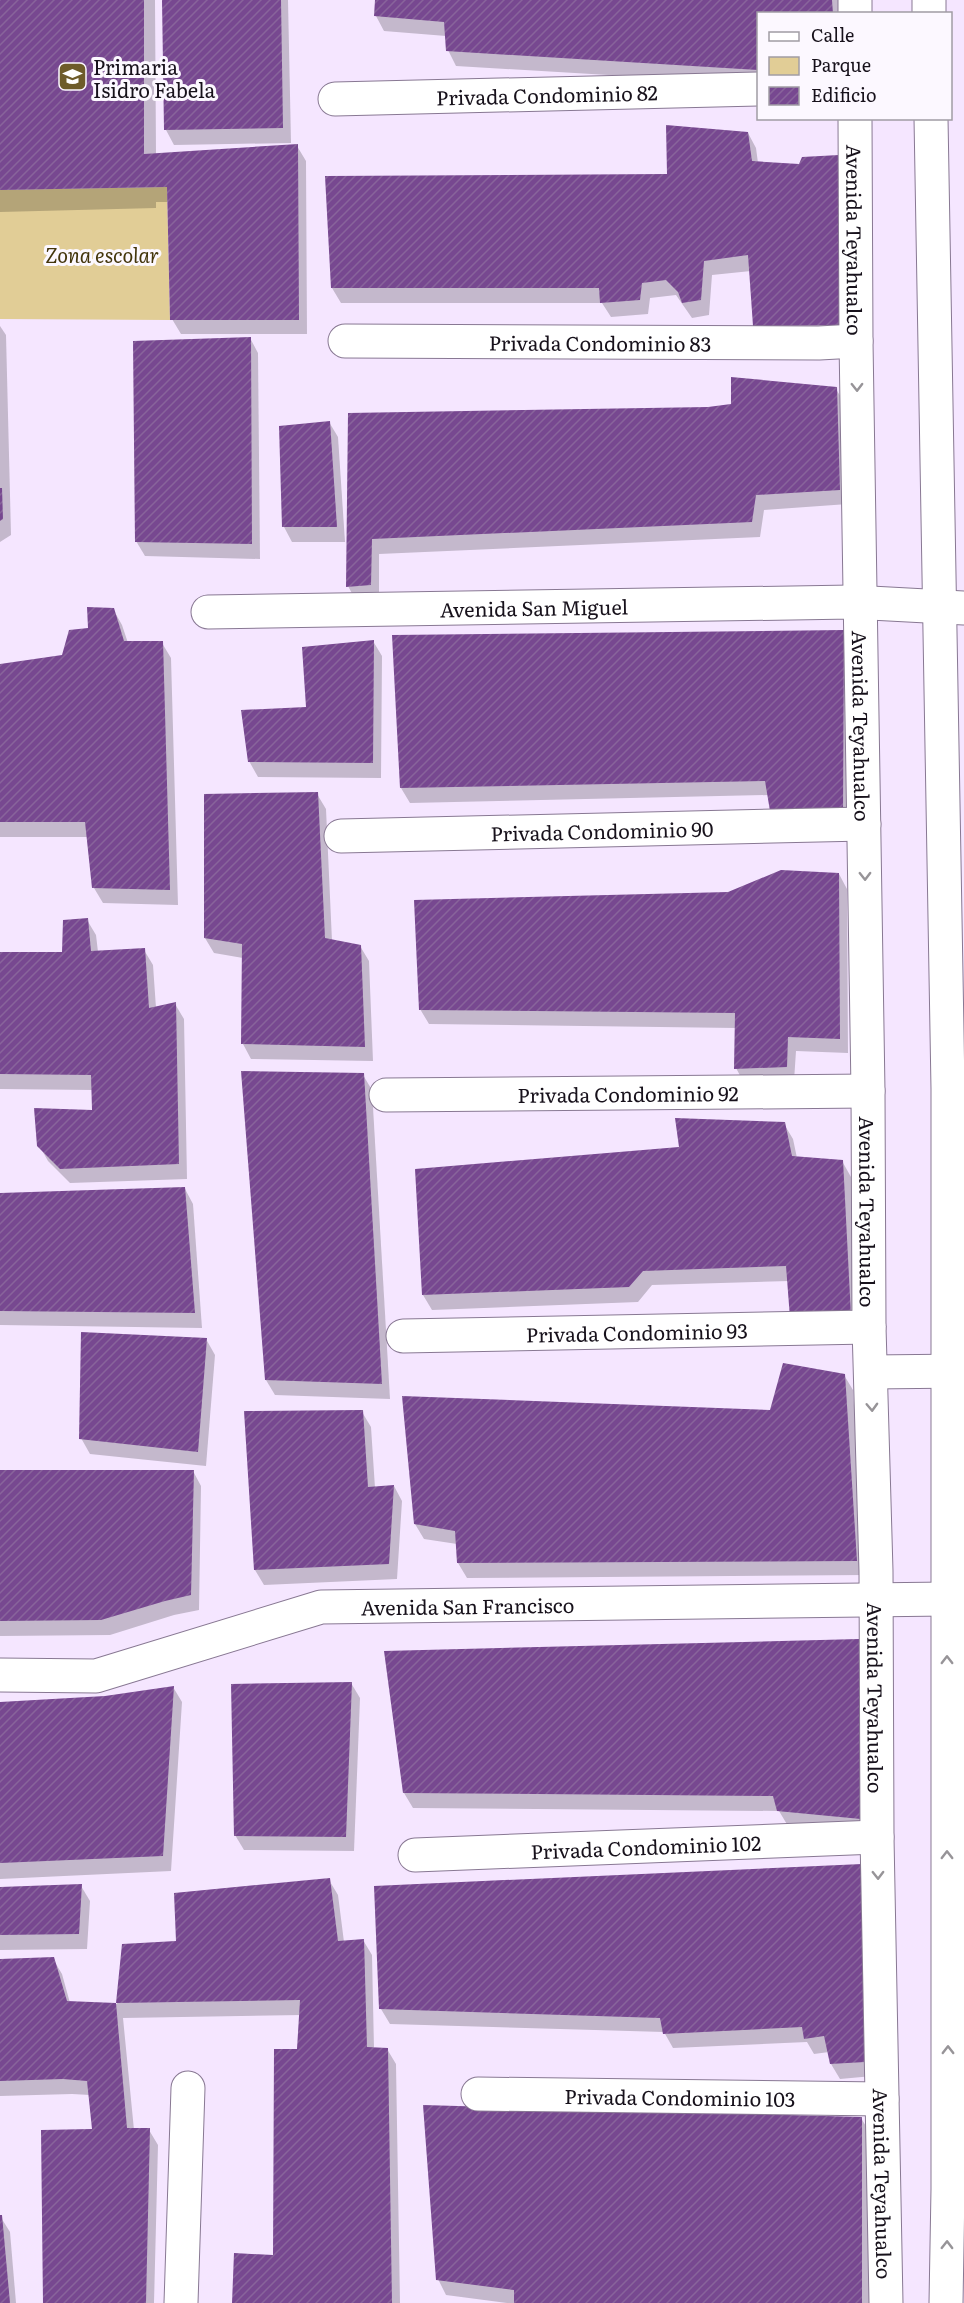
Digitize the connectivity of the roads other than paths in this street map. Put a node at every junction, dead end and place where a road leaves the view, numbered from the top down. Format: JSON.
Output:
{"nodes":[{"id":1,"x":757,"y":89,"type":"edge"},
{"id":2,"x":335,"y":99,"type":"dead end"},
{"id":3,"x":855,"y":120,"type":"edge"},
{"id":4,"x":931,"y":120,"type":"edge"},
{"id":5,"x":345,"y":341,"type":"dead end"},
{"id":6,"x":856,"y":341,"type":"junction"},
{"id":7,"x":859,"y":602,"type":"junction"},
{"id":8,"x":952,"y":608,"type":"edge"},
{"id":9,"x":208,"y":612,"type":"dead end"},
{"id":10,"x":864,"y":824,"type":"junction"},
{"id":11,"x":341,"y":836,"type":"dead end"},
{"id":12,"x":868,"y":1091,"type":"junction"},
{"id":13,"x":386,"y":1095,"type":"dead end"},
{"id":14,"x":869,"y":1327,"type":"junction"},
{"id":15,"x":403,"y":1335,"type":"dead end"},
{"id":16,"x":956,"y":1371,"type":"edge"},
{"id":17,"x":871,"y":1372,"type":"junction"},
{"id":18,"x":877,"y":1599,"type":"junction"},
{"id":19,"x":947,"y":1599,"type":"junction"},
{"id":20,"x":0,"y":1675,"type":"edge"},
{"id":21,"x":877,"y":1836,"type":"junction"},
{"id":22,"x":415,"y":1855,"type":"dead end"},
{"id":23,"x":188,"y":2088,"type":"dead end"},
{"id":24,"x":478,"y":2094,"type":"dead end"},
{"id":25,"x":882,"y":2098,"type":"junction"},
{"id":26,"x":181,"y":2303,"type":"edge"},
{"id":27,"x":886,"y":2303,"type":"edge"},
{"id":28,"x":946,"y":2303,"type":"edge"}],
"edges":[{"from":1,"to":2,"type":"street","name":"Privada Condominio 82"},
{"from":3,"to":6,"type":"street","name":"Avenida Teyahualco"},
{"from":4,"to":8,"type":"street"},
{"from":5,"to":6,"type":"street","name":"Privada Condominio 83"},
{"from":6,"to":7,"type":"street","name":"Avenida Teyahualco","one_way":true},
{"from":7,"to":8,"type":"street","name":"Avenida San Miguel"},
{"from":7,"to":9,"type":"street","name":"Avenida San Miguel"},
{"from":7,"to":10,"type":"street","name":"Avenida Teyahualco"},
{"from":8,"to":16,"type":"street"},
{"from":10,"to":11,"type":"street","name":"Privada Condominio 90"},
{"from":10,"to":12,"type":"street","name":"Avenida Teyahualco","one_way":true},
{"from":12,"to":13,"type":"street","name":"Privada Condominio 92"},
{"from":12,"to":14,"type":"street","name":"Avenida Teyahualco"},
{"from":14,"to":15,"type":"street","name":"Privada Condominio 93"},
{"from":14,"to":17,"type":"street","name":"Avenida Teyahualco"},
{"from":16,"to":17,"type":"street"},
{"from":16,"to":19,"type":"street"},
{"from":17,"to":18,"type":"street","name":"Avenida Teyahualco","one_way":true},
{"from":18,"to":19,"type":"street","name":"Avenida San Francisco"},
{"from":18,"to":20,"type":"street","name":"Avenida San Francisco"},
{"from":18,"to":21,"type":"street","name":"Avenida Teyahualco"},
{"from":28,"to":19,"type":"street","one_way":true},
{"from":21,"to":22,"type":"street","name":"Privada Condominio 102"},
{"from":21,"to":25,"type":"street","name":"Avenida Teyahualco","one_way":true},
{"from":23,"to":26,"type":"street"},
{"from":24,"to":25,"type":"street","name":"Privada Condominio 103"},
{"from":25,"to":27,"type":"street","name":"Avenida Teyahualco"}]}
